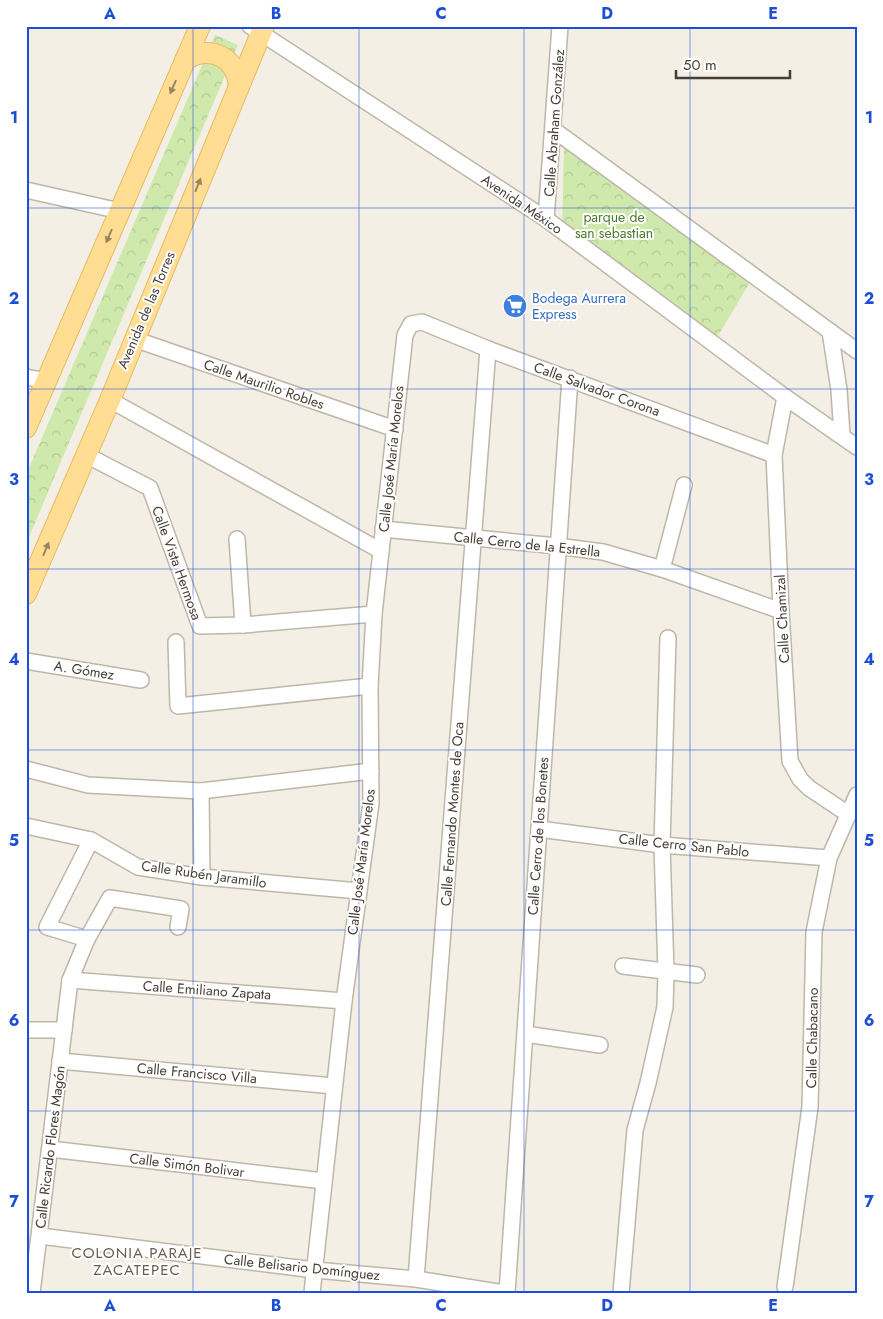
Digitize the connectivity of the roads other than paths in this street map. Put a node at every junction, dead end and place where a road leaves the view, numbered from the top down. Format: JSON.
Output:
{"nodes":[{"id":1,"x":200,"y":26,"type":"edge"},
{"id":2,"x":560,"y":26,"type":"edge"},
{"id":3,"x":258,"y":28,"type":"edge"},
{"id":4,"x":185,"y":60,"type":"junction"},
{"id":5,"x":239,"y":87,"type":"junction"},
{"id":6,"x":554,"y":130,"type":"junction"},
{"id":7,"x":26,"y":190,"type":"edge"},
{"id":8,"x":120,"y":211,"type":"junction"},
{"id":9,"x":546,"y":219,"type":"junction"},
{"id":10,"x":422,"y":322,"type":"joint"},
{"id":11,"x":830,"y":331,"type":"junction"},
{"id":12,"x":134,"y":339,"type":"junction"},
{"id":13,"x":488,"y":349,"type":"junction"},
{"id":14,"x":857,"y":351,"type":"edge"},
{"id":15,"x":26,"y":377,"type":"edge"},
{"id":16,"x":570,"y":378,"type":"junction"},
{"id":17,"x":47,"y":382,"type":"junction"},
{"id":18,"x":785,"y":397,"type":"junction"},
{"id":19,"x":110,"y":400,"type":"junction"},
{"id":20,"x":26,"y":428,"type":"edge"},
{"id":21,"x":395,"y":429,"type":"junction"},
{"id":22,"x":842,"y":436,"type":"junction"},
{"id":23,"x":857,"y":447,"type":"edge"},
{"id":24,"x":86,"y":455,"type":"junction"},
{"id":25,"x":774,"y":455,"type":"junction"},
{"id":26,"x":684,"y":484,"type":"dead end"},
{"id":27,"x":383,"y":529,"type":"junction"},
{"id":28,"x":473,"y":538,"type":"junction"},
{"id":29,"x":237,"y":539,"type":"dead end"},
{"id":30,"x":557,"y":546,"type":"junction"},
{"id":31,"x":381,"y":551,"type":"junction"},
{"id":32,"x":662,"y":569,"type":"junction"},
{"id":33,"x":26,"y":594,"type":"edge"},
{"id":34,"x":781,"y":611,"type":"junction"},
{"id":35,"x":374,"y":614,"type":"junction"},
{"id":36,"x":243,"y":625,"type":"junction"},
{"id":37,"x":668,"y":638,"type":"dead end"},
{"id":38,"x":176,"y":642,"type":"dead end"},
{"id":39,"x":26,"y":661,"type":"edge"},
{"id":40,"x":141,"y":680,"type":"dead end"},
{"id":41,"x":370,"y":686,"type":"junction"},
{"id":42,"x":26,"y":769,"type":"edge"},
{"id":43,"x":371,"y":771,"type":"junction"},
{"id":44,"x":201,"y":791,"type":"junction"},
{"id":45,"x":857,"y":795,"type":"edge"},
{"id":46,"x":848,"y":814,"type":"junction"},
{"id":47,"x":26,"y":826,"type":"edge"},
{"id":48,"x":538,"y":829,"type":"junction"},
{"id":49,"x":91,"y":840,"type":"junction"},
{"id":50,"x":662,"y":845,"type":"junction"},
{"id":51,"x":829,"y":858,"type":"junction"},
{"id":52,"x":202,"y":877,"type":"junction"},
{"id":53,"x":359,"y":891,"type":"junction"},
{"id":54,"x":178,"y":928,"type":"dead end"},
{"id":55,"x":87,"y":939,"type":"junction"},
{"id":56,"x":623,"y":966,"type":"dead end"},
{"id":57,"x":666,"y":972,"type":"junction"},
{"id":58,"x":697,"y":975,"type":"dead end"},
{"id":59,"x":70,"y":980,"type":"junction"},
{"id":60,"x":344,"y":1001,"type":"junction"},
{"id":61,"x":26,"y":1030,"type":"edge"},
{"id":62,"x":64,"y":1030,"type":"junction"},
{"id":63,"x":525,"y":1034,"type":"junction"},
{"id":64,"x":600,"y":1045,"type":"dead end"},
{"id":65,"x":60,"y":1061,"type":"junction"},
{"id":66,"x":334,"y":1086,"type":"junction"},
{"id":67,"x":50,"y":1149,"type":"junction"},
{"id":68,"x":324,"y":1181,"type":"junction"},
{"id":69,"x":40,"y":1236,"type":"junction"},
{"id":70,"x":315,"y":1270,"type":"junction"},
{"id":71,"x":416,"y":1279,"type":"junction"},
{"id":72,"x":785,"y":1287,"type":"dead end"},
{"id":73,"x":32,"y":1293,"type":"edge"},
{"id":74,"x":312,"y":1293,"type":"edge"},
{"id":75,"x":506,"y":1293,"type":"edge"},
{"id":76,"x":622,"y":1293,"type":"edge"}],
"edges":[{"from":1,"to":4,"type":"main road"},
{"from":2,"to":6,"type":"street","name":"Calle Abraham González"},
{"from":3,"to":5,"type":"main road","name":"Avenida de las Torres"},
{"from":3,"to":9,"type":"street","name":"Avenida México"},
{"from":4,"to":5,"type":"main road"},
{"from":4,"to":8,"type":"main road","one_way":true},
{"from":12,"to":5,"type":"main road","name":"Avenida de las Torres","one_way":true},
{"from":6,"to":9,"type":"street","name":"Calle Abraham González"},
{"from":6,"to":11,"type":"street"},
{"from":7,"to":8,"type":"street"},
{"from":8,"to":17,"type":"main road","one_way":true},
{"from":9,"to":18,"type":"street","name":"Avenida México"},
{"from":10,"to":13,"type":"street","name":"Calle Salvador Corona"},
{"from":10,"to":21,"type":"street","name":"Calle José María Morelos"},
{"from":11,"to":14,"type":"street"},
{"from":11,"to":22,"type":"street"},
{"from":12,"to":19,"type":"main road","name":"Avenida de las Torres"},
{"from":12,"to":21,"type":"street","name":"Calle Maurilio Robles"},
{"from":13,"to":16,"type":"street","name":"Calle Salvador Corona"},
{"from":13,"to":28,"type":"street","name":"Calle Fernando Montes de Oca"},
{"from":15,"to":17,"type":"street"},
{"from":16,"to":25,"type":"street","name":"Calle Salvador Corona"},
{"from":16,"to":30,"type":"street","name":"Calle Cerro de los Bonetes"},
{"from":17,"to":20,"type":"main road"},
{"from":18,"to":22,"type":"street","name":"Avenida México"},
{"from":18,"to":25,"type":"street","name":"Calle Chamizal"},
{"from":19,"to":24,"type":"main road","name":"Avenida de las Torres"},
{"from":19,"to":31,"type":"street"},
{"from":21,"to":27,"type":"street","name":"Calle José María Morelos"},
{"from":22,"to":23,"type":"street","name":"Avenida México"},
{"from":33,"to":24,"type":"main road","name":"Avenida de las Torres","one_way":true},
{"from":24,"to":36,"type":"street","name":"Calle Vista Hermosa"},
{"from":25,"to":34,"type":"street","name":"Calle Chamizal"},
{"from":26,"to":32,"type":"street"},
{"from":27,"to":28,"type":"street","name":"Calle Cerro de la Estrella"},
{"from":27,"to":31,"type":"street","name":"Calle José María Morelos"},
{"from":28,"to":30,"type":"street","name":"Calle Cerro de la Estrella"},
{"from":28,"to":71,"type":"street","name":"Calle Fernando Montes de Oca"},
{"from":29,"to":36,"type":"street"},
{"from":30,"to":32,"type":"street","name":"Calle Cerro de la Estrella"},
{"from":30,"to":48,"type":"street","name":"Calle Cerro de los Bonetes"},
{"from":31,"to":35,"type":"street","name":"Calle José María Morelos"},
{"from":32,"to":34,"type":"street","name":"Calle Cerro de la Estrella"},
{"from":34,"to":46,"type":"street","name":"Calle Chamizal"},
{"from":35,"to":36,"type":"street","name":"Calle Vista Hermosa"},
{"from":35,"to":41,"type":"street","name":"Calle José María Morelos"},
{"from":37,"to":50,"type":"street"},
{"from":38,"to":41,"type":"street"},
{"from":39,"to":40,"type":"street","name":"A. Gómez"},
{"from":41,"to":43,"type":"street","name":"Calle José María Morelos"},
{"from":42,"to":44,"type":"street"},
{"from":43,"to":44,"type":"street"},
{"from":43,"to":53,"type":"street","name":"Calle José María Morelos"},
{"from":44,"to":52,"type":"street"},
{"from":45,"to":46,"type":"street","name":"Calle Chabacano"},
{"from":46,"to":51,"type":"street","name":"Calle Chabacano"},
{"from":47,"to":49,"type":"street","name":"Calle Rubén Jaramillo"},
{"from":48,"to":50,"type":"street","name":"Calle Cerro San Pablo"},
{"from":48,"to":63,"type":"street","name":"Calle Cerro de los Bonetes"},
{"from":49,"to":52,"type":"street","name":"Calle Rubén Jaramillo"},
{"from":49,"to":55,"type":"street"},
{"from":50,"to":51,"type":"street","name":"Calle Cerro San Pablo"},
{"from":50,"to":57,"type":"street"},
{"from":51,"to":72,"type":"street","name":"Calle Chabacano"},
{"from":52,"to":53,"type":"street","name":"Calle Rubén Jaramillo"},
{"from":53,"to":60,"type":"street","name":"Calle José María Morelos"},
{"from":54,"to":55,"type":"street","name":"Calle Ricardo Flores Magón"},
{"from":55,"to":59,"type":"street","name":"Calle Ricardo Flores Magón"},
{"from":56,"to":57,"type":"street"},
{"from":57,"to":58,"type":"street"},
{"from":57,"to":76,"type":"street"},
{"from":59,"to":60,"type":"street","name":"Calle Emiliano Zapata"},
{"from":59,"to":62,"type":"street","name":"Calle Ricardo Flores Magón"},
{"from":60,"to":66,"type":"street","name":"Calle José María Morelos"},
{"from":61,"to":62,"type":"street"},
{"from":62,"to":65,"type":"street","name":"Calle Ricardo Flores Magón"},
{"from":63,"to":64,"type":"street"},
{"from":63,"to":75,"type":"street","name":"Calle Cerro de los Bonetes"},
{"from":65,"to":66,"type":"street","name":"Calle Francisco Villa"},
{"from":65,"to":67,"type":"street","name":"Calle Ricardo Flores Magón"},
{"from":66,"to":68,"type":"street","name":"Calle José María Morelos"},
{"from":67,"to":68,"type":"street","name":"Calle Simón Bolivar"},
{"from":67,"to":69,"type":"street","name":"Calle Ricardo Flores Magón"},
{"from":68,"to":70,"type":"street","name":"Calle José María Morelos"},
{"from":69,"to":70,"type":"street","name":"Calle Belisario Domínguez"},
{"from":69,"to":73,"type":"street","name":"Calle Ricardo Flores Magón"},
{"from":70,"to":71,"type":"street","name":"Calle Belisario Domínguez"},
{"from":70,"to":74,"type":"street","name":"Calle José María Morelos"},
{"from":71,"to":75,"type":"street","name":"Calle Belisario Domínguez"}]}
